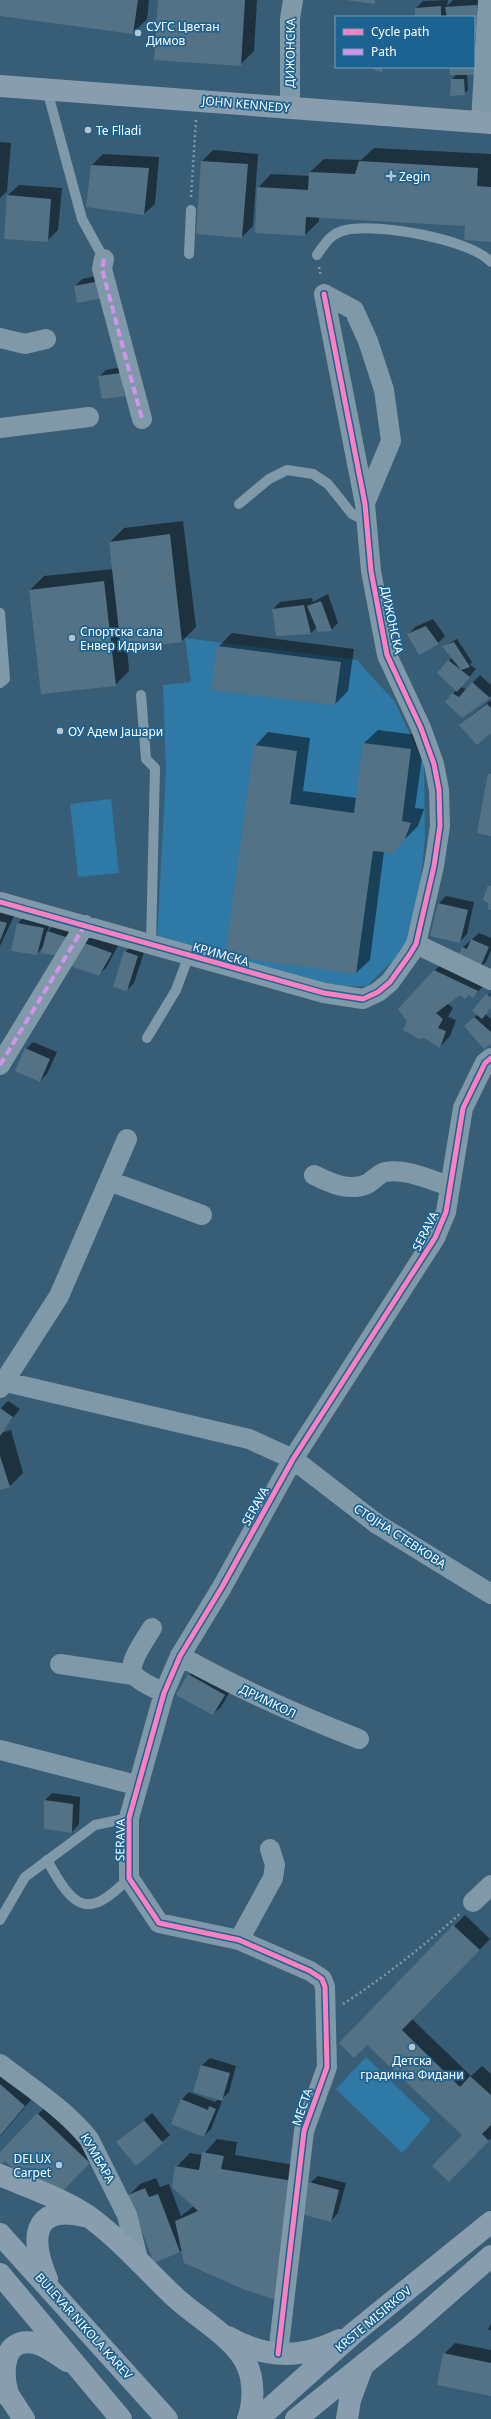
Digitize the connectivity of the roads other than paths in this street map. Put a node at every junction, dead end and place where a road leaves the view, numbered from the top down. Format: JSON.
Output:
{"nodes":[{"id":1,"x":293,"y":0,"type":"edge"},
{"id":2,"x":488,"y":0,"type":"edge"},
{"id":3,"x":0,"y":86,"type":"edge"},
{"id":4,"x":47,"y":90,"type":"junction"},
{"id":5,"x":290,"y":107,"type":"junction"},
{"id":6,"x":486,"y":123,"type":"edge"},
{"id":7,"x":191,"y":210,"type":"road end"},
{"id":8,"x":189,"y":254,"type":"dead end"},
{"id":9,"x":317,"y":255,"type":"road end"},
{"id":10,"x":104,"y":259,"type":"joint"},
{"id":11,"x":491,"y":262,"type":"edge"},
{"id":12,"x":0,"y":338,"type":"edge"},
{"id":13,"x":46,"y":339,"type":"dead end"},
{"id":14,"x":89,"y":417,"type":"dead end"},
{"id":15,"x":142,"y":419,"type":"dead end"},
{"id":16,"x":0,"y":428,"type":"edge"},
{"id":17,"x":239,"y":504,"type":"dead end"},
{"id":18,"x":366,"y":513,"type":"junction"},
{"id":19,"x":0,"y":613,"type":"edge"},
{"id":20,"x":0,"y":683,"type":"edge"},
{"id":21,"x":141,"y":695,"type":"dead end"},
{"id":22,"x":0,"y":902,"type":"edge"},
{"id":23,"x":85,"y":925,"type":"junction"},
{"id":24,"x":151,"y":944,"type":"junction"},
{"id":25,"x":416,"y":944,"type":"junction"},
{"id":26,"x":189,"y":955,"type":"junction"},
{"id":27,"x":491,"y":980,"type":"edge"},
{"id":28,"x":147,"y":1038,"type":"dead end"},
{"id":29,"x":491,"y":1058,"type":"edge"},
{"id":30,"x":0,"y":1066,"type":"edge"},
{"id":31,"x":127,"y":1139,"type":"dead end"},
{"id":32,"x":314,"y":1175,"type":"dead end"},
{"id":33,"x":109,"y":1181,"type":"junction"},
{"id":34,"x":450,"y":1186,"type":"junction"},
{"id":35,"x":202,"y":1216,"type":"dead end"},
{"id":36,"x":3,"y":1385,"type":"edge"},
{"id":37,"x":293,"y":1459,"type":"junction"},
{"id":38,"x":491,"y":1594,"type":"edge"},
{"id":39,"x":152,"y":1628,"type":"dead end"},
{"id":40,"x":180,"y":1656,"type":"junction"},
{"id":41,"x":60,"y":1664,"type":"dead end"},
{"id":42,"x":133,"y":1675,"type":"junction"},
{"id":43,"x":164,"y":1693,"type":"junction"},
{"id":44,"x":359,"y":1739,"type":"dead end"},
{"id":45,"x":0,"y":1750,"type":"edge"},
{"id":46,"x":136,"y":1785,"type":"junction"},
{"id":47,"x":129,"y":1818,"type":"junction"},
{"id":48,"x":270,"y":1849,"type":"dead end"},
{"id":49,"x":47,"y":1860,"type":"junction"},
{"id":50,"x":130,"y":1878,"type":"junction"},
{"id":51,"x":491,"y":1885,"type":"edge"},
{"id":52,"x":473,"y":1902,"type":"road end"},
{"id":53,"x":0,"y":1920,"type":"edge"},
{"id":54,"x":220,"y":1935,"type":"joint"},
{"id":55,"x":239,"y":1940,"type":"junction"},
{"id":56,"x":0,"y":2064,"type":"edge"},
{"id":57,"x":0,"y":2175,"type":"edge"},
{"id":58,"x":88,"y":2216,"type":"junction"},
{"id":59,"x":491,"y":2222,"type":"edge"},
{"id":60,"x":0,"y":2234,"type":"edge"},
{"id":61,"x":491,"y":2256,"type":"edge"},
{"id":62,"x":139,"y":2264,"type":"junction"},
{"id":63,"x":0,"y":2274,"type":"edge"},
{"id":64,"x":52,"y":2289,"type":"junction"},
{"id":65,"x":214,"y":2329,"type":"junction"},
{"id":66,"x":355,"y":2332,"type":"junction"},
{"id":67,"x":278,"y":2354,"type":"junction"},
{"id":68,"x":364,"y":2363,"type":"junction"},
{"id":69,"x":83,"y":2372,"type":"junction"},
{"id":70,"x":4,"y":2390,"type":"edge"},
{"id":71,"x":24,"y":2419,"type":"edge"},
{"id":72,"x":121,"y":2419,"type":"edge"},
{"id":73,"x":167,"y":2419,"type":"edge"},
{"id":74,"x":248,"y":2419,"type":"edge"},
{"id":75,"x":258,"y":2419,"type":"edge"},
{"id":76,"x":296,"y":2419,"type":"edge"},
{"id":77,"x":347,"y":2419,"type":"edge"}],
"edges":[{"from":1,"to":5,"type":"street","name":"ДИЖОНСКА"},
{"from":2,"to":6,"type":"street"},
{"from":3,"to":4,"type":"street","name":"JOHN KENNEDY"},
{"from":4,"to":5,"type":"street","name":"JOHN KENNEDY"},
{"from":4,"to":10,"type":"lane"},
{"from":5,"to":6,"type":"street","name":"JOHN KENNEDY"},
{"from":7,"to":8,"type":"lane"},
{"from":9,"to":11,"type":"lane"},
{"from":10,"to":15,"type":"street"},
{"from":12,"to":13,"type":"street"},
{"from":14,"to":16,"type":"street"},
{"from":17,"to":18,"type":"lane"},
{"from":18,"to":18,"type":"street","name":"ДИЖОНСКА"},
{"from":18,"to":25,"type":"street","name":"ДИЖОНСКА"},
{"from":19,"to":20,"type":"lane"},
{"from":21,"to":24,"type":"lane"},
{"from":22,"to":23,"type":"street","name":"КРИМСКА"},
{"from":23,"to":24,"type":"street","name":"КРИМСКА"},
{"from":23,"to":30,"type":"street"},
{"from":24,"to":26,"type":"street","name":"КРИМСКА"},
{"from":25,"to":26,"type":"street","name":"КРИМСКА"},
{"from":25,"to":27,"type":"street"},
{"from":26,"to":28,"type":"lane"},
{"from":29,"to":34,"type":"street","name":"SERAVA"},
{"from":31,"to":33,"type":"street"},
{"from":32,"to":34,"type":"street"},
{"from":33,"to":35,"type":"street"},
{"from":33,"to":36,"type":"street"},
{"from":34,"to":37,"type":"street","name":"SERAVA"},
{"from":36,"to":37,"type":"street","name":"СТОЈНА СТЕВКОВА"},
{"from":37,"to":38,"type":"street","name":"СТОЈНА СТЕВКОВА"},
{"from":37,"to":40,"type":"street","name":"SERAVA"},
{"from":39,"to":42,"type":"street"},
{"from":40,"to":43,"type":"street","name":"SERAVA"},
{"from":40,"to":44,"type":"street","name":"ДРИМКОЛ"},
{"from":41,"to":42,"type":"street"},
{"from":42,"to":43,"type":"street"},
{"from":43,"to":46,"type":"street","name":"SERAVA"},
{"from":45,"to":46,"type":"street"},
{"from":46,"to":47,"type":"street","name":"SERAVA"},
{"from":47,"to":49,"type":"lane"},
{"from":47,"to":50,"type":"street","name":"SERAVA"},
{"from":48,"to":55,"type":"street"},
{"from":49,"to":50,"type":"lane"},
{"from":49,"to":53,"type":"lane"},
{"from":50,"to":54,"type":"street","name":"SERAVA"},
{"from":51,"to":52,"type":"street"},
{"from":54,"to":55,"type":"street","name":"МЕСТА"},
{"from":55,"to":67,"type":"street","name":"МЕСТА"},
{"from":56,"to":62,"type":"street","name":"КУМБАРА"},
{"from":57,"to":58,"type":"street"},
{"from":58,"to":62,"type":"street"},
{"from":58,"to":64,"type":"street"},
{"from":59,"to":66,"type":"street","name":"KRSTE MISIRKOV"},
{"from":60,"to":64,"type":"street","name":"BULEVAR NIKOLA KAREV"},
{"from":61,"to":68,"type":"street"},
{"from":62,"to":65,"type":"street"},
{"from":63,"to":69,"type":"street"},
{"from":64,"to":73,"type":"street","name":"BULEVAR NIKOLA KAREV"},
{"from":65,"to":67,"type":"street"},
{"from":65,"to":74,"type":"street"},
{"from":66,"to":67,"type":"street"},
{"from":66,"to":75,"type":"street","name":"KRSTE MISIRKOV"},
{"from":68,"to":76,"type":"street"},
{"from":68,"to":77,"type":"street"},
{"from":69,"to":70,"type":"street"},
{"from":69,"to":72,"type":"street"},
{"from":70,"to":71,"type":"street"}]}
